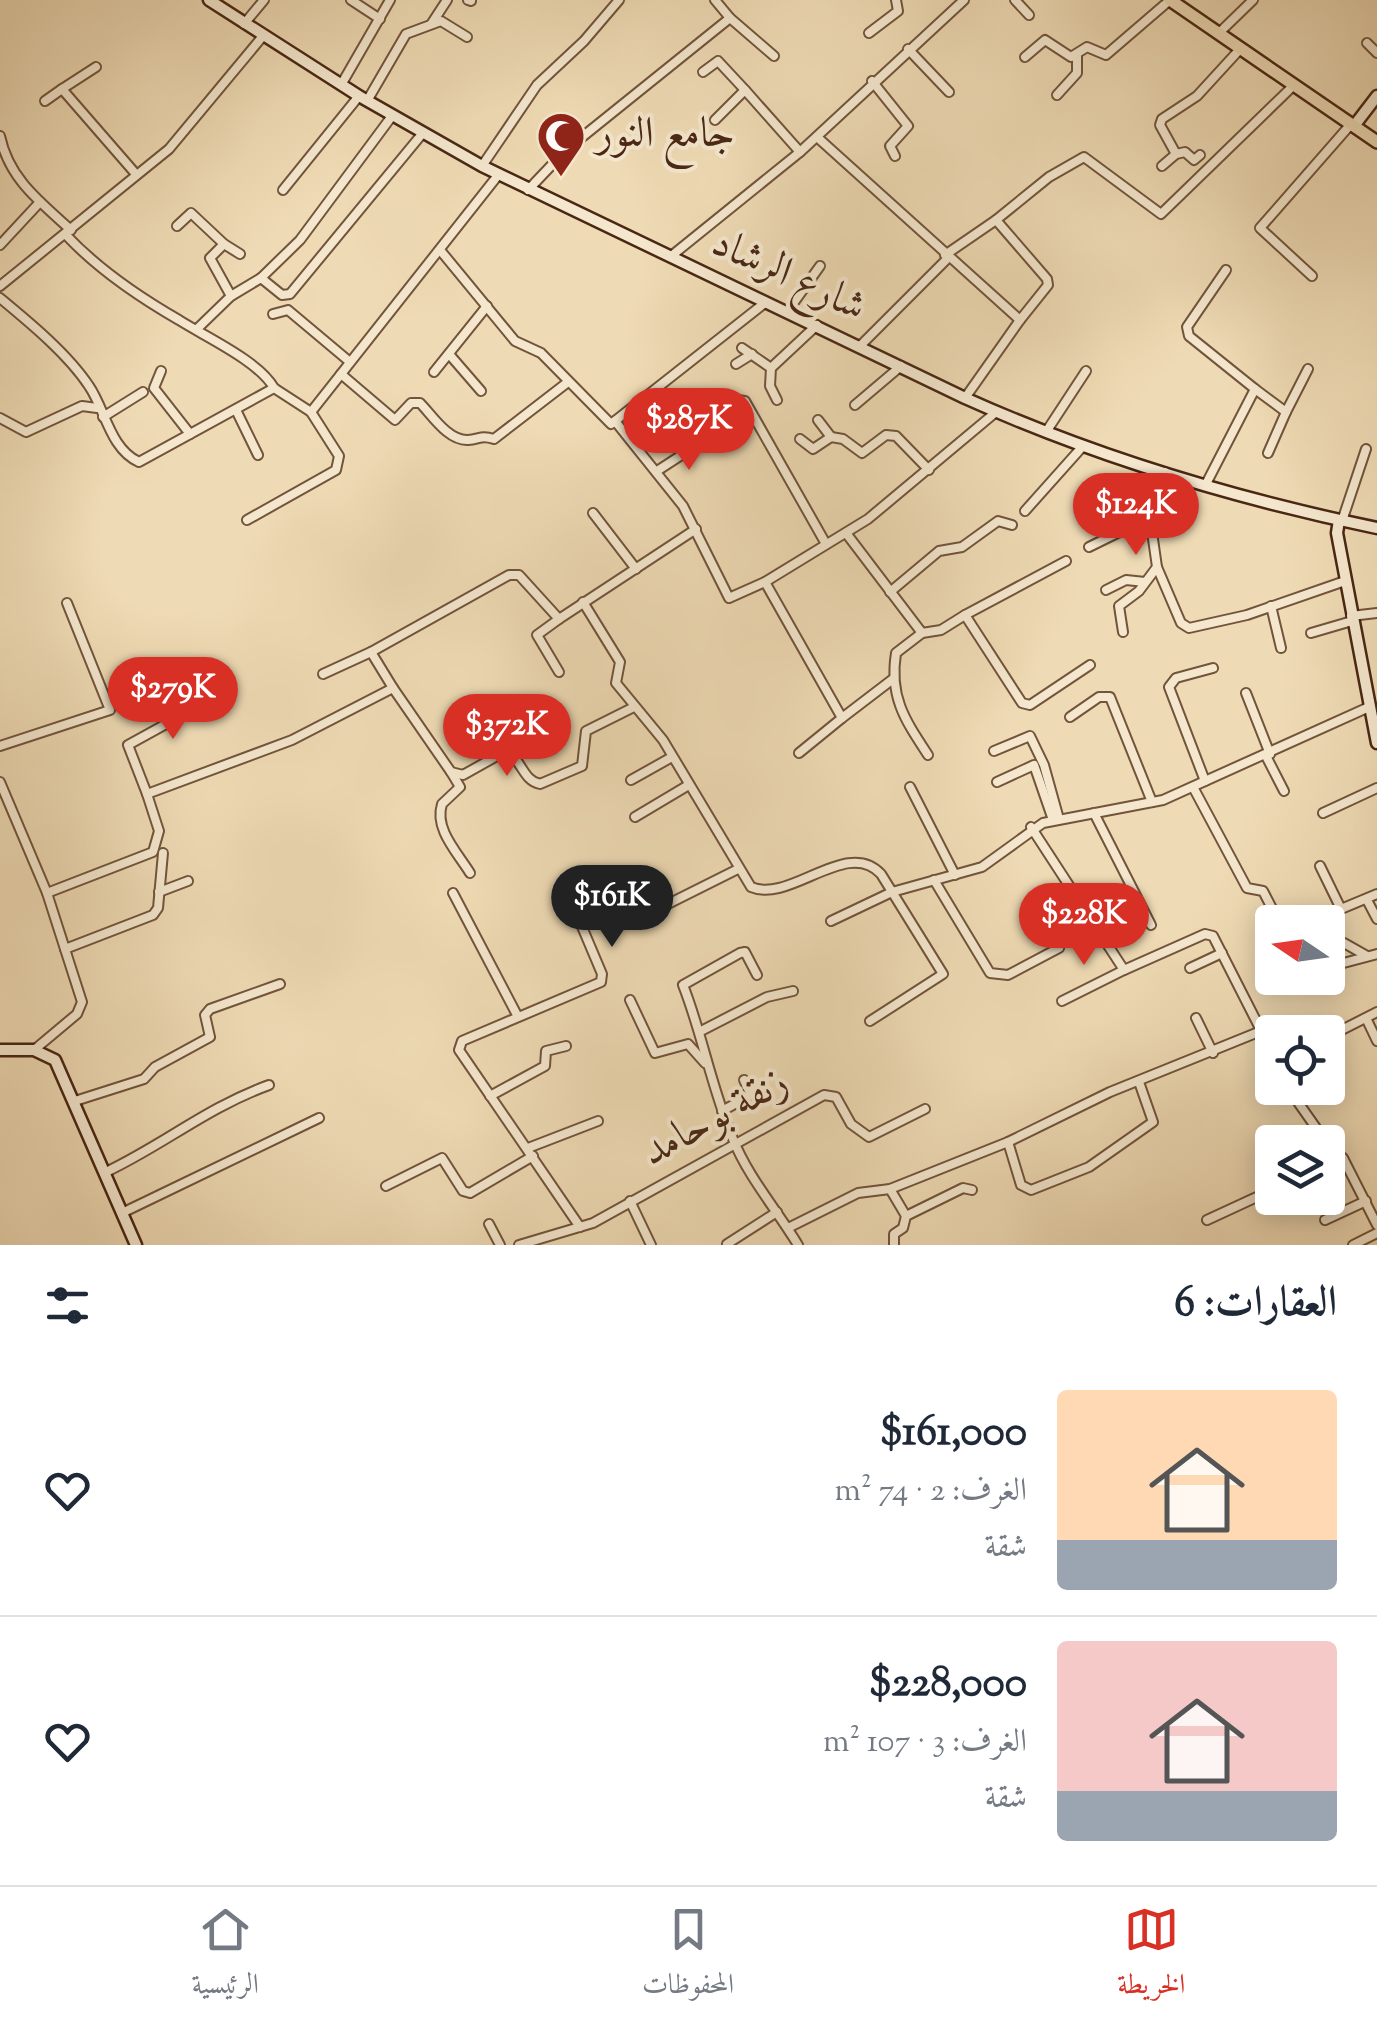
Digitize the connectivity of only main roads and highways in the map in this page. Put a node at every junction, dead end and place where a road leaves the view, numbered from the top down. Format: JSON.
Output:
{"nodes":[{"id":1,"x":1170,"y":0,"type":"edge"},
{"id":2,"x":1183,"y":0,"type":"edge"},
{"id":3,"x":1222,"y":31,"type":"junction"},
{"id":4,"x":1268,"y":62,"type":"junction"},
{"id":5,"x":1355,"y":124,"type":"junction"},
{"id":6,"x":1377,"y":134,"type":"edge"},
{"id":7,"x":1377,"y":142,"type":"edge"}],
"edges":[{"from":1,"to":3,"type":"main road"},
{"from":2,"to":3,"type":"main road"},
{"from":3,"to":4,"type":"main road"},
{"from":3,"to":4,"type":"main road"},
{"from":4,"to":5,"type":"main road"},
{"from":4,"to":5,"type":"main road"},
{"from":5,"to":6,"type":"main road"},
{"from":5,"to":7,"type":"main road"}]}
